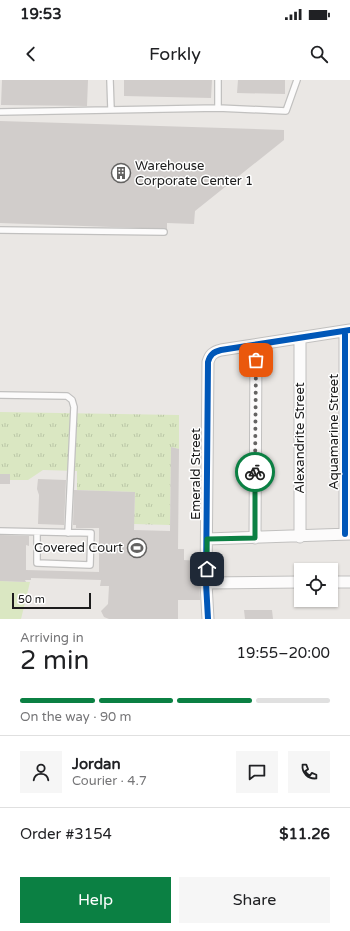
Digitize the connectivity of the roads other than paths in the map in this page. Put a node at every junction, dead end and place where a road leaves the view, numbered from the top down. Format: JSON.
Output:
{"nodes":[{"id":1,"x":110,"y":80,"type":"edge"},
{"id":2,"x":218,"y":80,"type":"edge"},
{"id":3,"x":297,"y":80,"type":"edge"},
{"id":4,"x":218,"y":108,"type":"junction"},
{"id":5,"x":111,"y":109,"type":"junction"},
{"id":6,"x":0,"y":112,"type":"edge"},
{"id":7,"x":0,"y":230,"type":"edge"},
{"id":8,"x":164,"y":232,"type":"dead end"},
{"id":9,"x":348,"y":330,"type":"edge"},
{"id":10,"x":300,"y":338,"type":"junction"},
{"id":11,"x":256,"y":345,"type":"junction"},
{"id":12,"x":0,"y":395,"type":"edge"},
{"id":13,"x":0,"y":531,"type":"edge"},
{"id":14,"x":37,"y":532,"type":"junction"},
{"id":15,"x":68,"y":533,"type":"junction"},
{"id":16,"x":348,"y":534,"type":"edge"},
{"id":17,"x":300,"y":537,"type":"junction"},
{"id":18,"x":255,"y":538,"type":"junction"},
{"id":19,"x":207,"y":539,"type":"junction"},
{"id":20,"x":294,"y":582,"type":"edge"},
{"id":21,"x":338,"y":582,"type":"edge"},
{"id":22,"x":350,"y":582,"type":"edge"},
{"id":23,"x":206,"y":583,"type":"junction"},
{"id":24,"x":208,"y":619,"type":"edge"}],
"edges":[{"from":1,"to":5,"type":"lane"},
{"from":2,"to":4,"type":"lane"},
{"from":3,"to":4,"type":"lane"},
{"from":4,"to":5,"type":"lane"},
{"from":5,"to":6,"type":"lane"},
{"from":7,"to":8,"type":"lane"},
{"from":9,"to":10,"type":"street"},
{"from":9,"to":16,"type":"street","name":"Aquamarine Street"},
{"from":10,"to":11,"type":"street"},
{"from":10,"to":17,"type":"street","name":"Alexandrite Street"},
{"from":11,"to":18,"type":"street"},
{"from":11,"to":19,"type":"street","name":"Emerald Street"},
{"from":12,"to":15,"type":"lane"},
{"from":13,"to":14,"type":"lane"},
{"from":14,"to":15,"type":"lane"},
{"from":14,"to":15,"type":"lane"},
{"from":16,"to":17,"type":"street"},
{"from":17,"to":18,"type":"street"},
{"from":18,"to":19,"type":"street"},
{"from":19,"to":23,"type":"street","name":"Emerald Street"},
{"from":20,"to":23,"type":"street"},
{"from":21,"to":22,"type":"street"},
{"from":23,"to":24,"type":"street","name":"Emerald Street"}]}
